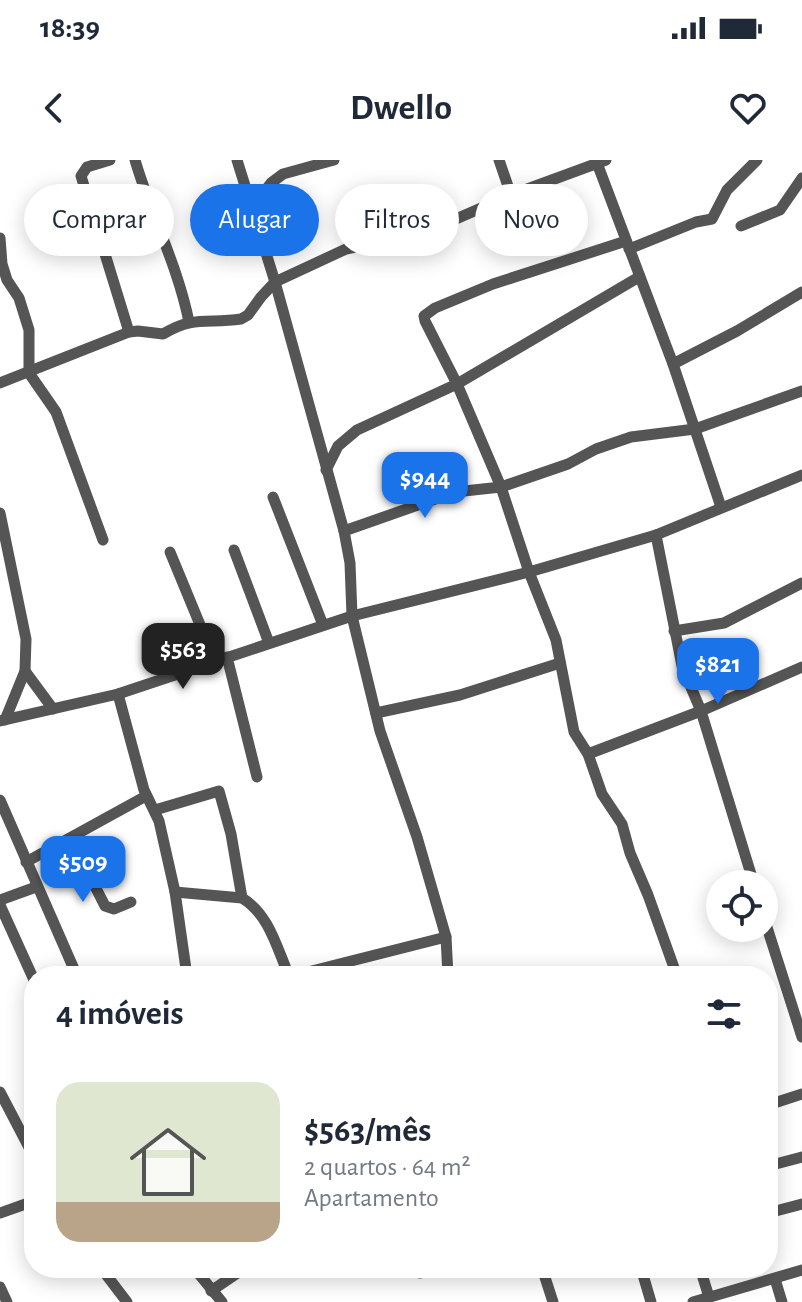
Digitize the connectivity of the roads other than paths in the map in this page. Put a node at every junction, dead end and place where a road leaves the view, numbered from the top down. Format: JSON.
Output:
{"nodes":[{"id":1,"x":110,"y":160,"type":"edge"},
{"id":2,"x":135,"y":160,"type":"edge"},
{"id":3,"x":237,"y":160,"type":"edge"},
{"id":4,"x":334,"y":160,"type":"edge"},
{"id":5,"x":499,"y":160,"type":"edge"},
{"id":6,"x":757,"y":160,"type":"edge"},
{"id":7,"x":602,"y":162,"type":"edge"},
{"id":8,"x":802,"y":178,"type":"edge"},
{"id":9,"x":83,"y":184,"type":"edge"},
{"id":10,"x":142,"y":184,"type":"edge"},
{"id":11,"x":244,"y":184,"type":"edge"},
{"id":12,"x":270,"y":184,"type":"edge"},
{"id":13,"x":507,"y":184,"type":"edge"},
{"id":14,"x":541,"y":184,"type":"edge"},
{"id":15,"x":475,"y":211,"type":"edge"},
{"id":16,"x":741,"y":226,"type":"dead end"},
{"id":17,"x":0,"y":238,"type":"edge"},
{"id":18,"x":628,"y":245,"type":"junction"},
{"id":19,"x":105,"y":256,"type":"edge"},
{"id":20,"x":169,"y":256,"type":"edge"},
{"id":21,"x":266,"y":256,"type":"edge"},
{"id":22,"x":639,"y":277,"type":"junction"},
{"id":23,"x":275,"y":282,"type":"junction"},
{"id":24,"x":802,"y":292,"type":"edge"},
{"id":25,"x":189,"y":322,"type":"junction"},
{"id":26,"x":129,"y":332,"type":"junction"},
{"id":27,"x":673,"y":364,"type":"junction"},
{"id":28,"x":29,"y":373,"type":"junction"},
{"id":29,"x":0,"y":383,"type":"edge"},
{"id":30,"x":457,"y":384,"type":"junction"},
{"id":31,"x":802,"y":391,"type":"edge"},
{"id":32,"x":695,"y":429,"type":"junction"},
{"id":33,"x":326,"y":470,"type":"junction"},
{"id":34,"x":802,"y":475,"type":"edge"},
{"id":35,"x":501,"y":487,"type":"junction"},
{"id":36,"x":273,"y":497,"type":"dead end"},
{"id":37,"x":721,"y":507,"type":"junction"},
{"id":38,"x":0,"y":513,"type":"edge"},
{"id":39,"x":344,"y":531,"type":"junction"},
{"id":40,"x":656,"y":535,"type":"junction"},
{"id":41,"x":103,"y":540,"type":"dead end"},
{"id":42,"x":234,"y":550,"type":"dead end"},
{"id":43,"x":170,"y":552,"type":"dead end"},
{"id":44,"x":529,"y":572,"type":"junction"},
{"id":45,"x":802,"y":583,"type":"edge"},
{"id":46,"x":352,"y":616,"type":"junction"},
{"id":47,"x":323,"y":625,"type":"junction"},
{"id":48,"x":674,"y":631,"type":"junction"},
{"id":49,"x":269,"y":643,"type":"junction"},
{"id":50,"x":221,"y":659,"type":"junction"},
{"id":51,"x":560,"y":663,"type":"junction"},
{"id":52,"x":802,"y":667,"type":"edge"},
{"id":53,"x":25,"y":671,"type":"junction"},
{"id":54,"x":118,"y":694,"type":"junction"},
{"id":55,"x":53,"y":709,"type":"junction"},
{"id":56,"x":701,"y":711,"type":"junction"},
{"id":57,"x":376,"y":713,"type":"junction"},
{"id":58,"x":3,"y":721,"type":"edge"},
{"id":59,"x":588,"y":754,"type":"junction"},
{"id":60,"x":257,"y":777,"type":"dead end"},
{"id":61,"x":146,"y":796,"type":"junction"},
{"id":62,"x":0,"y":800,"type":"edge"},
{"id":63,"x":155,"y":810,"type":"junction"},
{"id":64,"x":71,"y":839,"type":"junction"},
{"id":65,"x":26,"y":862,"type":"junction"},
{"id":66,"x":750,"y":870,"type":"edge"},
{"id":67,"x":36,"y":887,"type":"junction"},
{"id":68,"x":175,"y":892,"type":"junction"},
{"id":69,"x":242,"y":898,"type":"junction"},
{"id":70,"x":0,"y":902,"type":"edge"},
{"id":71,"x":131,"y":902,"type":"dead end"},
{"id":72,"x":446,"y":937,"type":"junction"},
{"id":73,"x":772,"y":942,"type":"edge"},
{"id":74,"x":28,"y":966,"type":"edge"},
{"id":75,"x":72,"y":966,"type":"edge"},
{"id":76,"x":186,"y":966,"type":"edge"},
{"id":77,"x":286,"y":966,"type":"edge"},
{"id":78,"x":330,"y":966,"type":"edge"},
{"id":79,"x":447,"y":966,"type":"edge"},
{"id":80,"x":673,"y":966,"type":"edge"},
{"id":81,"x":802,"y":987,"type":"edge"},
{"id":82,"x":789,"y":993,"type":"junction"},
{"id":83,"x":802,"y":1037,"type":"edge"},
{"id":84,"x":0,"y":1092,"type":"edge"},
{"id":85,"x":802,"y":1094,"type":"edge"},
{"id":86,"x":778,"y":1102,"type":"edge"},
{"id":87,"x":24,"y":1138,"type":"edge"},
{"id":88,"x":802,"y":1157,"type":"edge"},
{"id":89,"x":778,"y":1163,"type":"edge"},
{"id":90,"x":802,"y":1204,"type":"edge"},
{"id":91,"x":24,"y":1205,"type":"edge"},
{"id":92,"x":778,"y":1210,"type":"edge"},
{"id":93,"x":0,"y":1213,"type":"edge"},
{"id":94,"x":802,"y":1270,"type":"edge"},
{"id":95,"x":109,"y":1278,"type":"edge"},
{"id":96,"x":201,"y":1278,"type":"edge"},
{"id":97,"x":230,"y":1278,"type":"edge"},
{"id":98,"x":545,"y":1278,"type":"edge"},
{"id":99,"x":644,"y":1278,"type":"edge"},
{"id":100,"x":703,"y":1278,"type":"edge"},
{"id":101,"x":775,"y":1279,"type":"junction"},
{"id":102,"x":0,"y":1287,"type":"edge"},
{"id":103,"x":211,"y":1291,"type":"junction"},
{"id":104,"x":709,"y":1297,"type":"junction"},
{"id":105,"x":7,"y":1302,"type":"edge"},
{"id":106,"x":127,"y":1302,"type":"edge"},
{"id":107,"x":222,"y":1302,"type":"edge"},
{"id":108,"x":553,"y":1302,"type":"edge"},
{"id":109,"x":651,"y":1302,"type":"edge"},
{"id":110,"x":693,"y":1302,"type":"edge"},
{"id":111,"x":782,"y":1302,"type":"edge"}],
"edges":[{"from":1,"to":9,"type":"street"},
{"from":2,"to":10,"type":"street"},
{"from":3,"to":11,"type":"street"},
{"from":4,"to":12,"type":"street"},
{"from":5,"to":13,"type":"street"},
{"from":6,"to":18,"type":"street"},
{"from":7,"to":14,"type":"street"},
{"from":7,"to":18,"type":"street"},
{"from":8,"to":16,"type":"street"},
{"from":15,"to":23,"type":"street"},
{"from":17,"to":28,"type":"street"},
{"from":18,"to":22,"type":"street"},
{"from":18,"to":30,"type":"street"},
{"from":19,"to":26,"type":"street"},
{"from":20,"to":25,"type":"street"},
{"from":21,"to":23,"type":"street"},
{"from":22,"to":27,"type":"street"},
{"from":22,"to":30,"type":"street"},
{"from":23,"to":25,"type":"street"},
{"from":23,"to":33,"type":"street"},
{"from":24,"to":27,"type":"street"},
{"from":25,"to":26,"type":"street"},
{"from":26,"to":28,"type":"street"},
{"from":27,"to":32,"type":"street"},
{"from":28,"to":29,"type":"street"},
{"from":28,"to":41,"type":"street"},
{"from":30,"to":33,"type":"street"},
{"from":30,"to":35,"type":"street"},
{"from":31,"to":32,"type":"street"},
{"from":32,"to":35,"type":"street"},
{"from":32,"to":37,"type":"street"},
{"from":33,"to":39,"type":"street"},
{"from":34,"to":37,"type":"street"},
{"from":35,"to":39,"type":"street"},
{"from":35,"to":44,"type":"street"},
{"from":36,"to":47,"type":"street"},
{"from":37,"to":40,"type":"street"},
{"from":38,"to":53,"type":"street"},
{"from":39,"to":46,"type":"street"},
{"from":40,"to":44,"type":"street"},
{"from":40,"to":48,"type":"street"},
{"from":42,"to":49,"type":"street"},
{"from":43,"to":50,"type":"street"},
{"from":44,"to":46,"type":"street"},
{"from":44,"to":51,"type":"street"},
{"from":45,"to":48,"type":"street"},
{"from":46,"to":47,"type":"street"},
{"from":46,"to":57,"type":"street"},
{"from":47,"to":49,"type":"street"},
{"from":48,"to":56,"type":"street"},
{"from":49,"to":50,"type":"street"},
{"from":50,"to":54,"type":"street"},
{"from":50,"to":60,"type":"street"},
{"from":51,"to":57,"type":"street"},
{"from":51,"to":59,"type":"street"},
{"from":52,"to":56,"type":"street"},
{"from":53,"to":55,"type":"street"},
{"from":53,"to":58,"type":"street"},
{"from":54,"to":55,"type":"street"},
{"from":54,"to":61,"type":"street"},
{"from":55,"to":58,"type":"street"},
{"from":56,"to":59,"type":"street"},
{"from":56,"to":66,"type":"street"},
{"from":57,"to":72,"type":"street"},
{"from":59,"to":80,"type":"street"},
{"from":61,"to":63,"type":"street"},
{"from":61,"to":64,"type":"street"},
{"from":62,"to":65,"type":"street"},
{"from":63,"to":68,"type":"street"},
{"from":63,"to":69,"type":"street"},
{"from":64,"to":65,"type":"street"},
{"from":64,"to":71,"type":"street"},
{"from":65,"to":67,"type":"street"},
{"from":67,"to":70,"type":"street"},
{"from":67,"to":75,"type":"street"},
{"from":68,"to":69,"type":"street"},
{"from":68,"to":76,"type":"street"},
{"from":69,"to":77,"type":"street"},
{"from":70,"to":74,"type":"street"},
{"from":72,"to":78,"type":"street"},
{"from":72,"to":79,"type":"street"},
{"from":73,"to":82,"type":"street"},
{"from":81,"to":82,"type":"street"},
{"from":82,"to":83,"type":"street"},
{"from":84,"to":87,"type":"street"},
{"from":85,"to":86,"type":"street"},
{"from":88,"to":89,"type":"street"},
{"from":90,"to":92,"type":"street"},
{"from":91,"to":93,"type":"street"},
{"from":94,"to":101,"type":"street"},
{"from":95,"to":106,"type":"street"},
{"from":96,"to":103,"type":"street"},
{"from":97,"to":103,"type":"street"},
{"from":98,"to":108,"type":"street"},
{"from":99,"to":109,"type":"street"},
{"from":100,"to":104,"type":"street"},
{"from":101,"to":104,"type":"street"},
{"from":101,"to":111,"type":"street"},
{"from":102,"to":105,"type":"street"},
{"from":103,"to":107,"type":"street"},
{"from":104,"to":110,"type":"street"}]}
